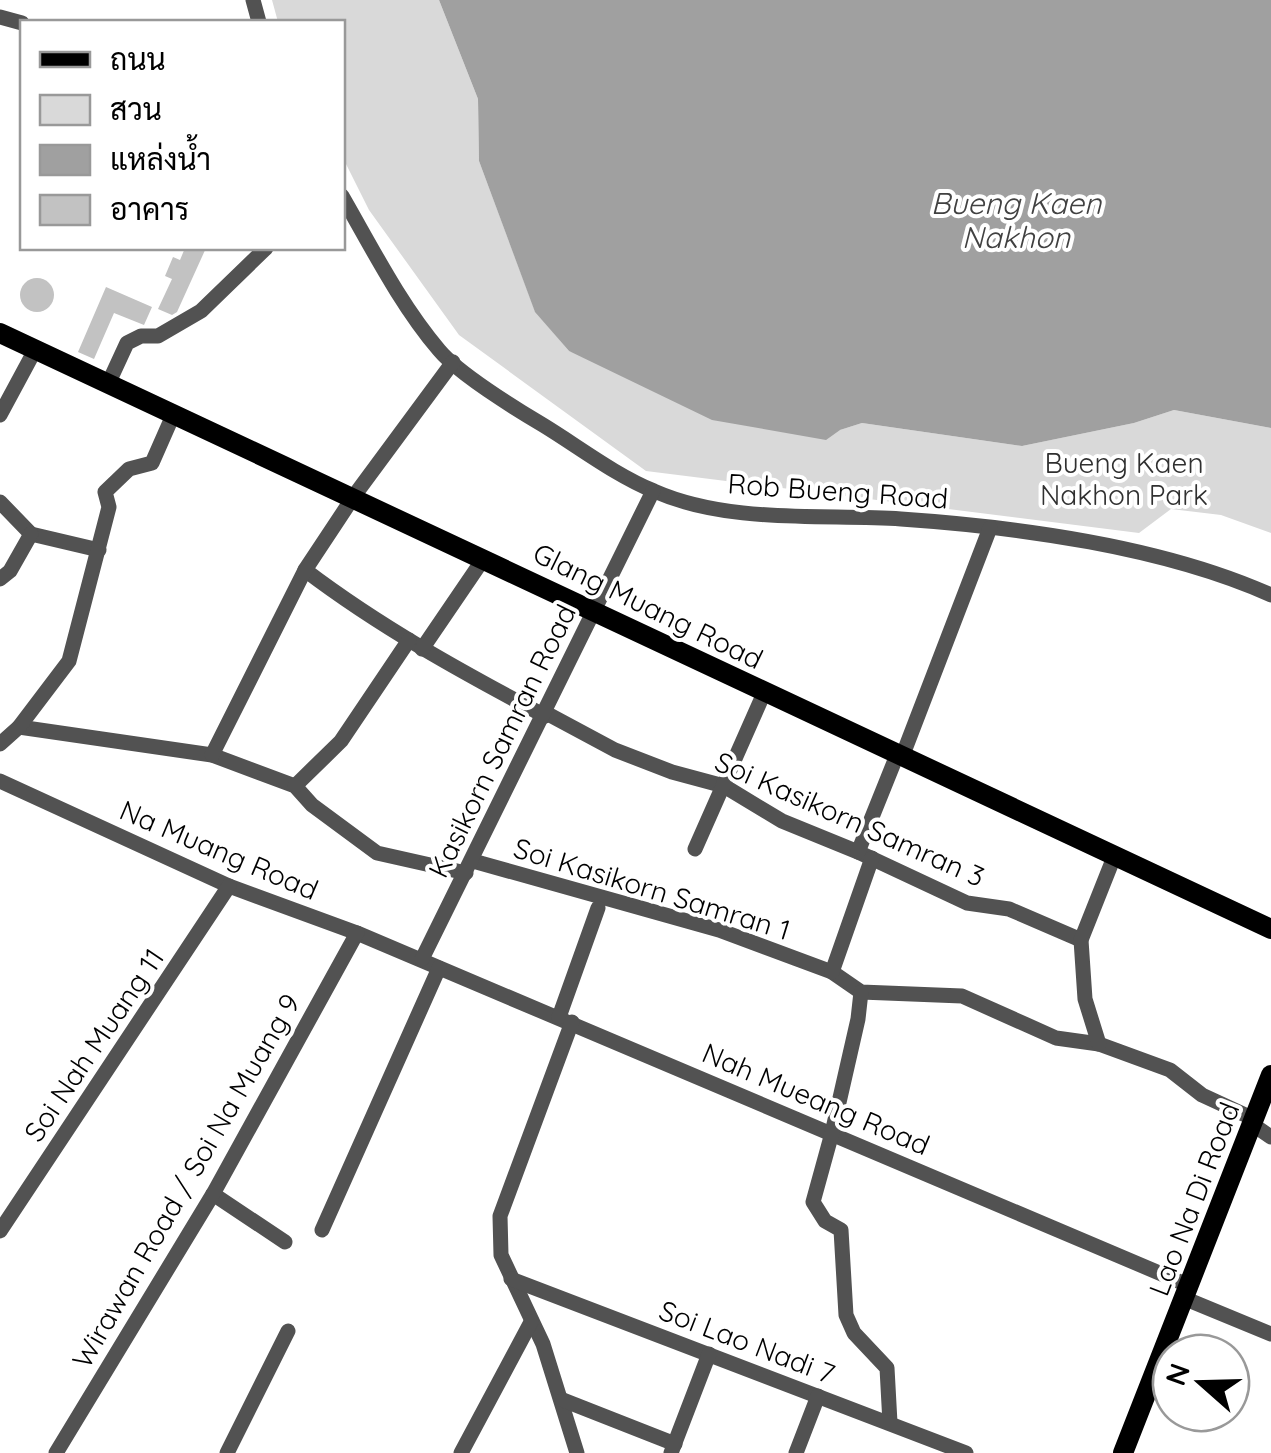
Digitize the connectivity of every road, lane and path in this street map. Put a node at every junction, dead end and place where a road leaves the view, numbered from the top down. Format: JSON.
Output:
{"nodes":[{"id":1,"x":345,"y":201,"type":"edge"},
{"id":2,"x":264,"y":250,"type":"edge"},
{"id":3,"x":0,"y":333,"type":"edge"},
{"id":4,"x":36,"y":350,"type":"junction"},
{"id":5,"x":453,"y":362,"type":"junction"},
{"id":6,"x":110,"y":382,"type":"junction"},
{"id":7,"x":174,"y":413,"type":"junction"},
{"id":8,"x":0,"y":415,"type":"edge"},
{"id":9,"x":653,"y":491,"type":"junction"},
{"id":10,"x":354,"y":496,"type":"junction"},
{"id":11,"x":0,"y":502,"type":"edge"},
{"id":12,"x":990,"y":528,"type":"junction"},
{"id":13,"x":31,"y":534,"type":"junction"},
{"id":14,"x":100,"y":550,"type":"junction"},
{"id":15,"x":484,"y":558,"type":"junction"},
{"id":16,"x":306,"y":570,"type":"junction"},
{"id":17,"x":0,"y":579,"type":"edge"},
{"id":18,"x":1271,"y":595,"type":"edge"},
{"id":19,"x":594,"y":609,"type":"junction"},
{"id":20,"x":416,"y":644,"type":"junction"},
{"id":21,"x":764,"y":693,"type":"junction"},
{"id":22,"x":545,"y":715,"type":"junction"},
{"id":23,"x":19,"y":727,"type":"junction"},
{"id":24,"x":0,"y":744,"type":"edge"},
{"id":25,"x":212,"y":755,"type":"junction"},
{"id":26,"x":900,"y":756,"type":"junction"},
{"id":27,"x":0,"y":781,"type":"edge"},
{"id":28,"x":294,"y":786,"type":"junction"},
{"id":29,"x":724,"y":786,"type":"junction"},
{"id":30,"x":695,"y":849,"type":"dead end"},
{"id":31,"x":865,"y":855,"type":"junction"},
{"id":32,"x":1114,"y":857,"type":"junction"},
{"id":33,"x":470,"y":867,"type":"junction"},
{"id":34,"x":230,"y":886,"type":"junction"},
{"id":35,"x":598,"y":908,"type":"dead end"},
{"id":36,"x":1271,"y":929,"type":"edge"},
{"id":37,"x":357,"y":932,"type":"junction"},
{"id":38,"x":1080,"y":940,"type":"junction"},
{"id":39,"x":422,"y":960,"type":"junction"},
{"id":40,"x":439,"y":968,"type":"junction"},
{"id":41,"x":832,"y":972,"type":"junction"},
{"id":42,"x":861,"y":992,"type":"junction"},
{"id":43,"x":565,"y":1019,"type":"junction"},
{"id":44,"x":1099,"y":1044,"type":"junction"},
{"id":45,"x":1271,"y":1076,"type":"edge"},
{"id":46,"x":1253,"y":1122,"type":"junction"},
{"id":47,"x":832,"y":1134,"type":"junction"},
{"id":48,"x":1271,"y":1137,"type":"edge"},
{"id":49,"x":213,"y":1194,"type":"junction"},
{"id":50,"x":322,"y":1230,"type":"dead end"},
{"id":51,"x":0,"y":1231,"type":"edge"},
{"id":52,"x":285,"y":1242,"type":"dead end"},
{"id":53,"x":511,"y":1279,"type":"junction"},
{"id":54,"x":1188,"y":1293,"type":"junction"},
{"id":55,"x":531,"y":1322,"type":"junction"},
{"id":56,"x":288,"y":1331,"type":"dead end"},
{"id":57,"x":1271,"y":1334,"type":"edge"},
{"id":58,"x":709,"y":1354,"type":"junction"},
{"id":59,"x":818,"y":1396,"type":"junction"},
{"id":60,"x":563,"y":1400,"type":"junction"},
{"id":61,"x":890,"y":1423,"type":"junction"},
{"id":62,"x":925,"y":1436,"type":"junction"},
{"id":63,"x":673,"y":1449,"type":"edge"},
{"id":64,"x":56,"y":1453,"type":"edge"},
{"id":65,"x":227,"y":1453,"type":"edge"},
{"id":66,"x":461,"y":1453,"type":"edge"},
{"id":67,"x":577,"y":1453,"type":"edge"},
{"id":68,"x":796,"y":1453,"type":"edge"},
{"id":69,"x":919,"y":1453,"type":"edge"},
{"id":70,"x":966,"y":1453,"type":"edge"},
{"id":71,"x":1123,"y":1453,"type":"edge"}],
"edges":[{"from":1,"to":5,"type":"street","name":"Rob Bueng Road"},
{"from":2,"to":6,"type":"street"},
{"from":3,"to":4,"type":"main road","name":"Glang Muang Road"},
{"from":4,"to":6,"type":"main road","name":"Glang Muang Road"},
{"from":4,"to":8,"type":"street"},
{"from":5,"to":9,"type":"street","name":"Rob Bueng Road"},
{"from":5,"to":10,"type":"street"},
{"from":6,"to":7,"type":"main road","name":"Glang Muang Road"},
{"from":7,"to":10,"type":"main road","name":"Glang Muang Road"},
{"from":7,"to":14,"type":"street"},
{"from":9,"to":12,"type":"street","name":"Rob Bueng Road"},
{"from":9,"to":19,"type":"street","name":"Kasikorn Samran Road"},
{"from":10,"to":15,"type":"main road","name":"Glang Muang Road"},
{"from":10,"to":16,"type":"street"},
{"from":11,"to":13,"type":"street"},
{"from":12,"to":18,"type":"street","name":"Rob Bueng Road"},
{"from":12,"to":26,"type":"street"},
{"from":13,"to":14,"type":"street"},
{"from":13,"to":17,"type":"street"},
{"from":14,"to":23,"type":"street"},
{"from":15,"to":19,"type":"main road","name":"Glang Muang Road"},
{"from":15,"to":20,"type":"street"},
{"from":16,"to":20,"type":"street","name":"Soi Kasikorn Samran 3"},
{"from":16,"to":25,"type":"street"},
{"from":19,"to":21,"type":"main road","name":"Glang Muang Road"},
{"from":19,"to":22,"type":"street","name":"Kasikorn Samran Road"},
{"from":20,"to":22,"type":"street","name":"Soi Kasikorn Samran 3"},
{"from":20,"to":28,"type":"street"},
{"from":21,"to":26,"type":"main road","name":"Glang Muang Road"},
{"from":21,"to":29,"type":"street"},
{"from":22,"to":29,"type":"street","name":"Soi Kasikorn Samran 3"},
{"from":22,"to":33,"type":"street","name":"Kasikorn Samran Road"},
{"from":23,"to":24,"type":"street"},
{"from":23,"to":25,"type":"street"},
{"from":25,"to":28,"type":"street"},
{"from":26,"to":31,"type":"street"},
{"from":26,"to":32,"type":"main road","name":"Glang Muang Road"},
{"from":27,"to":34,"type":"street","name":"Na Muang Road"},
{"from":28,"to":33,"type":"street","name":"Soi Kasikorn Samran 1"},
{"from":29,"to":30,"type":"street"},
{"from":29,"to":31,"type":"street","name":"Soi Kasikorn Samran 3"},
{"from":31,"to":38,"type":"street","name":"Soi Kasikorn Samran 3"},
{"from":31,"to":41,"type":"street"},
{"from":32,"to":36,"type":"main road","name":"Glang Muang Road"},
{"from":32,"to":38,"type":"street"},
{"from":33,"to":39,"type":"street","name":"Kasikorn Samran Road"},
{"from":33,"to":41,"type":"street","name":"Soi Kasikorn Samran 1"},
{"from":34,"to":37,"type":"street","name":"Na Muang Road"},
{"from":34,"to":51,"type":"street","name":"Soi Nah Muang 11"},
{"from":35,"to":43,"type":"street"},
{"from":37,"to":39,"type":"street","name":"Na Muang Road"},
{"from":37,"to":49,"type":"street","name":"Wirawan Road / Soi Na Muang 9"},
{"from":38,"to":44,"type":"street"},
{"from":39,"to":40,"type":"street","name":"Nah Mueang Road"},
{"from":40,"to":43,"type":"street","name":"Nah Mueang Road"},
{"from":40,"to":50,"type":"street"},
{"from":41,"to":42,"type":"street","name":"Soi Kasikorn Samran 1"},
{"from":42,"to":44,"type":"street"},
{"from":42,"to":47,"type":"street"},
{"from":43,"to":47,"type":"street","name":"Nah Mueang Road"},
{"from":43,"to":53,"type":"street"},
{"from":44,"to":46,"type":"street"},
{"from":45,"to":46,"type":"main road","name":"Lao Na Di Road"},
{"from":46,"to":48,"type":"street"},
{"from":46,"to":54,"type":"main road","name":"Lao Na Di Road"},
{"from":47,"to":54,"type":"street","name":"Nah Mueang Road"},
{"from":47,"to":61,"type":"street"},
{"from":49,"to":52,"type":"street"},
{"from":49,"to":64,"type":"street","name":"Wirawan Road / Soi Na Muang 9"},
{"from":53,"to":55,"type":"street"},
{"from":53,"to":58,"type":"street","name":"Soi Lao Nadi 7"},
{"from":54,"to":57,"type":"street","name":"Nah Mueang Road"},
{"from":54,"to":71,"type":"main road","name":"Lao Na Di Road"},
{"from":55,"to":60,"type":"street"},
{"from":55,"to":66,"type":"street"},
{"from":56,"to":65,"type":"street"},
{"from":58,"to":59,"type":"street","name":"Soi Lao Nadi 7"},
{"from":58,"to":63,"type":"street"},
{"from":59,"to":61,"type":"street","name":"Soi Lao Nadi 7"},
{"from":59,"to":68,"type":"street"},
{"from":60,"to":63,"type":"street"},
{"from":60,"to":67,"type":"street"},
{"from":61,"to":62,"type":"street","name":"Soi Lao Nadi 7"},
{"from":62,"to":69,"type":"street"},
{"from":62,"to":70,"type":"street","name":"Soi Lao Nadi 7"}]}
